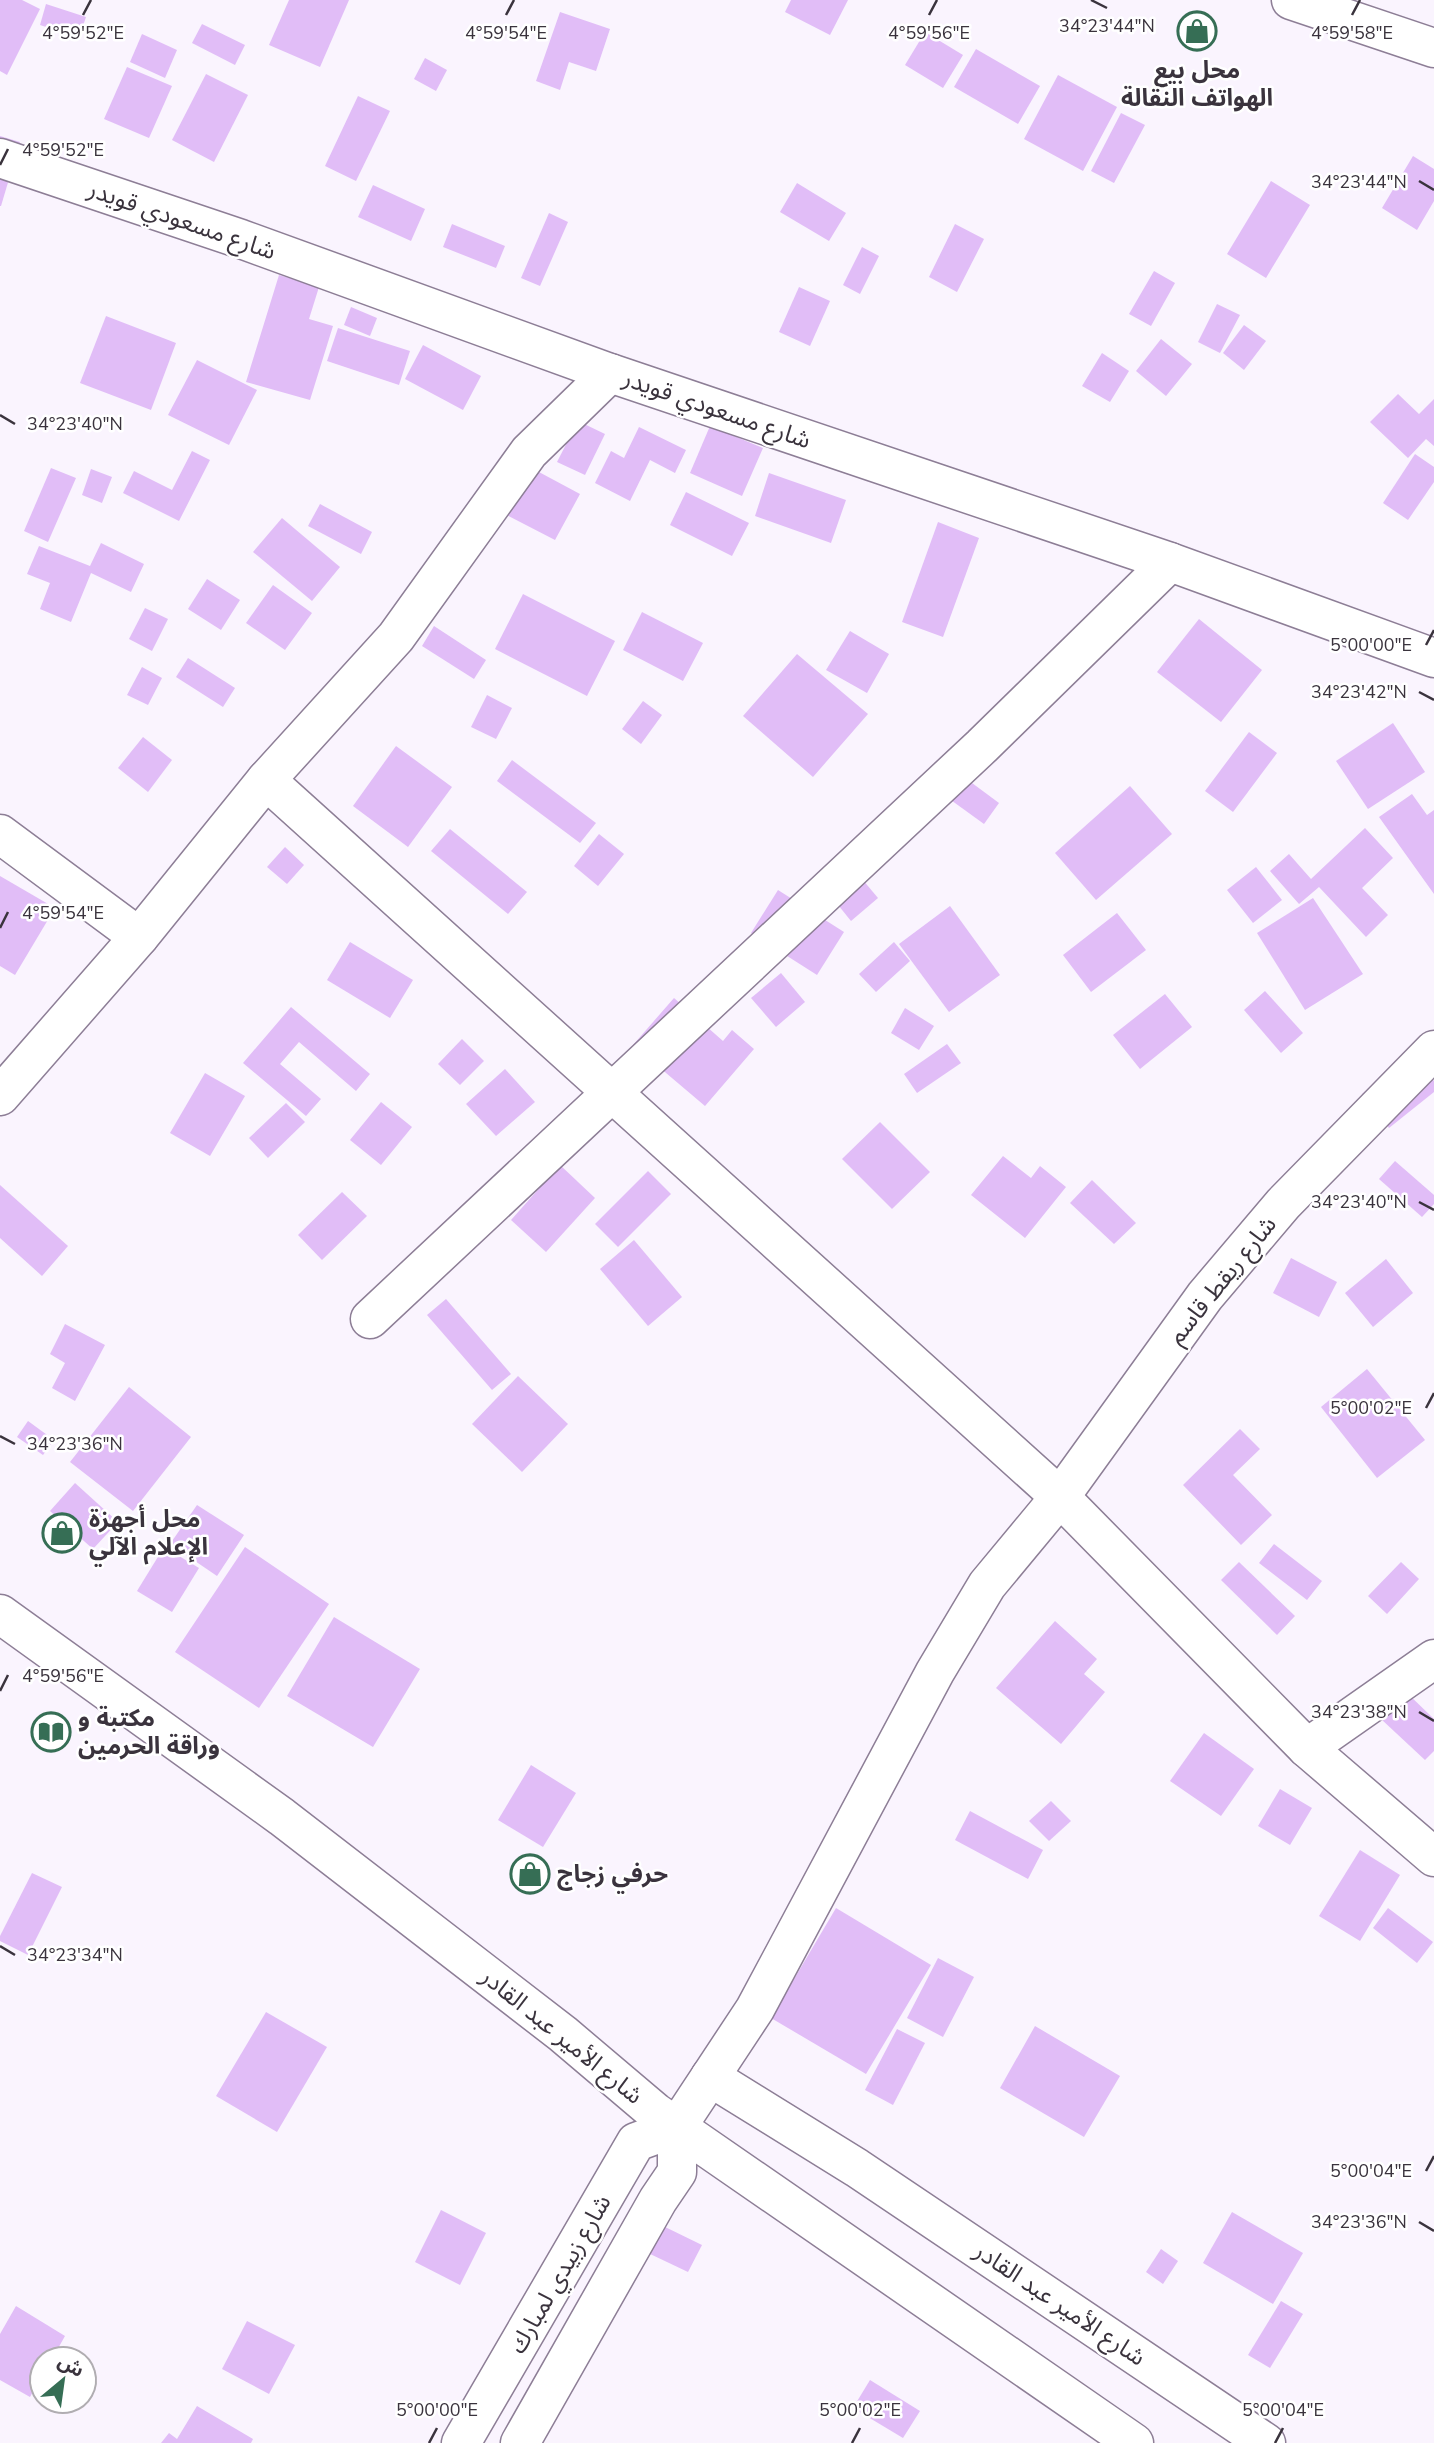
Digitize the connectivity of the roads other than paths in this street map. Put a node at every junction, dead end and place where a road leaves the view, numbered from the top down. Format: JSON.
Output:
{"nodes":[{"id":1,"x":1291,"y":0,"type":"edge"},
{"id":2,"x":1434,"y":48,"type":"edge"},
{"id":3,"x":0,"y":158,"type":"edge"},
{"id":4,"x":610,"y":373,"type":"junction"},
{"id":5,"x":1170,"y":562,"type":"junction"},
{"id":6,"x":1434,"y":658,"type":"edge"},
{"id":7,"x":266,"y":780,"type":"junction"},
{"id":8,"x":0,"y":834,"type":"edge"},
{"id":9,"x":139,"y":937,"type":"junction"},
{"id":10,"x":1434,"y":1050,"type":"edge"},
{"id":11,"x":613,"y":1091,"type":"junction"},
{"id":12,"x":0,"y":1096,"type":"edge"},
{"id":13,"x":370,"y":1319,"type":"dead end"},
{"id":14,"x":1060,"y":1497,"type":"junction"},
{"id":15,"x":0,"y":1614,"type":"edge"},
{"id":16,"x":1434,"y":1660,"type":"edge"},
{"id":17,"x":1307,"y":1748,"type":"junction"},
{"id":18,"x":1434,"y":1857,"type":"edge"},
{"id":19,"x":710,"y":2077,"type":"junction"},
{"id":20,"x":677,"y":2127,"type":"junction"},
{"id":21,"x":461,"y":2443,"type":"edge"},
{"id":22,"x":520,"y":2443,"type":"edge"},
{"id":23,"x":1134,"y":2443,"type":"edge"},
{"id":24,"x":1266,"y":2443,"type":"edge"}],
"edges":[{"from":1,"to":2,"type":"street"},
{"from":3,"to":4,"type":"street","name":"شارع مسعودي قويدر"},
{"from":4,"to":5,"type":"street","name":"شارع مسعودي قويدر"},
{"from":4,"to":7,"type":"street"},
{"from":5,"to":6,"type":"street","name":"شارع مسعودي قويدر"},
{"from":5,"to":11,"type":"street"},
{"from":7,"to":9,"type":"street"},
{"from":7,"to":11,"type":"street"},
{"from":8,"to":9,"type":"street"},
{"from":9,"to":12,"type":"street"},
{"from":10,"to":14,"type":"street","name":"شارع ريقط قاسم"},
{"from":11,"to":13,"type":"street"},
{"from":11,"to":14,"type":"street"},
{"from":14,"to":17,"type":"street"},
{"from":14,"to":19,"type":"street","name":"شارع ريقط قاسم"},
{"from":15,"to":20,"type":"street","name":"شارع الأمير عبد القادر"},
{"from":16,"to":17,"type":"street"},
{"from":17,"to":18,"type":"street"},
{"from":19,"to":20,"type":"street","name":"شارع ريقط قاسم"},
{"from":19,"to":24,"type":"street","name":"شارع الأمير عبد القادر"},
{"from":20,"to":21,"type":"street","name":"شارع زبيدي لمبارك"},
{"from":20,"to":22,"type":"street"},
{"from":20,"to":23,"type":"street","name":"شارع الأمير عبد القادر"}]}
